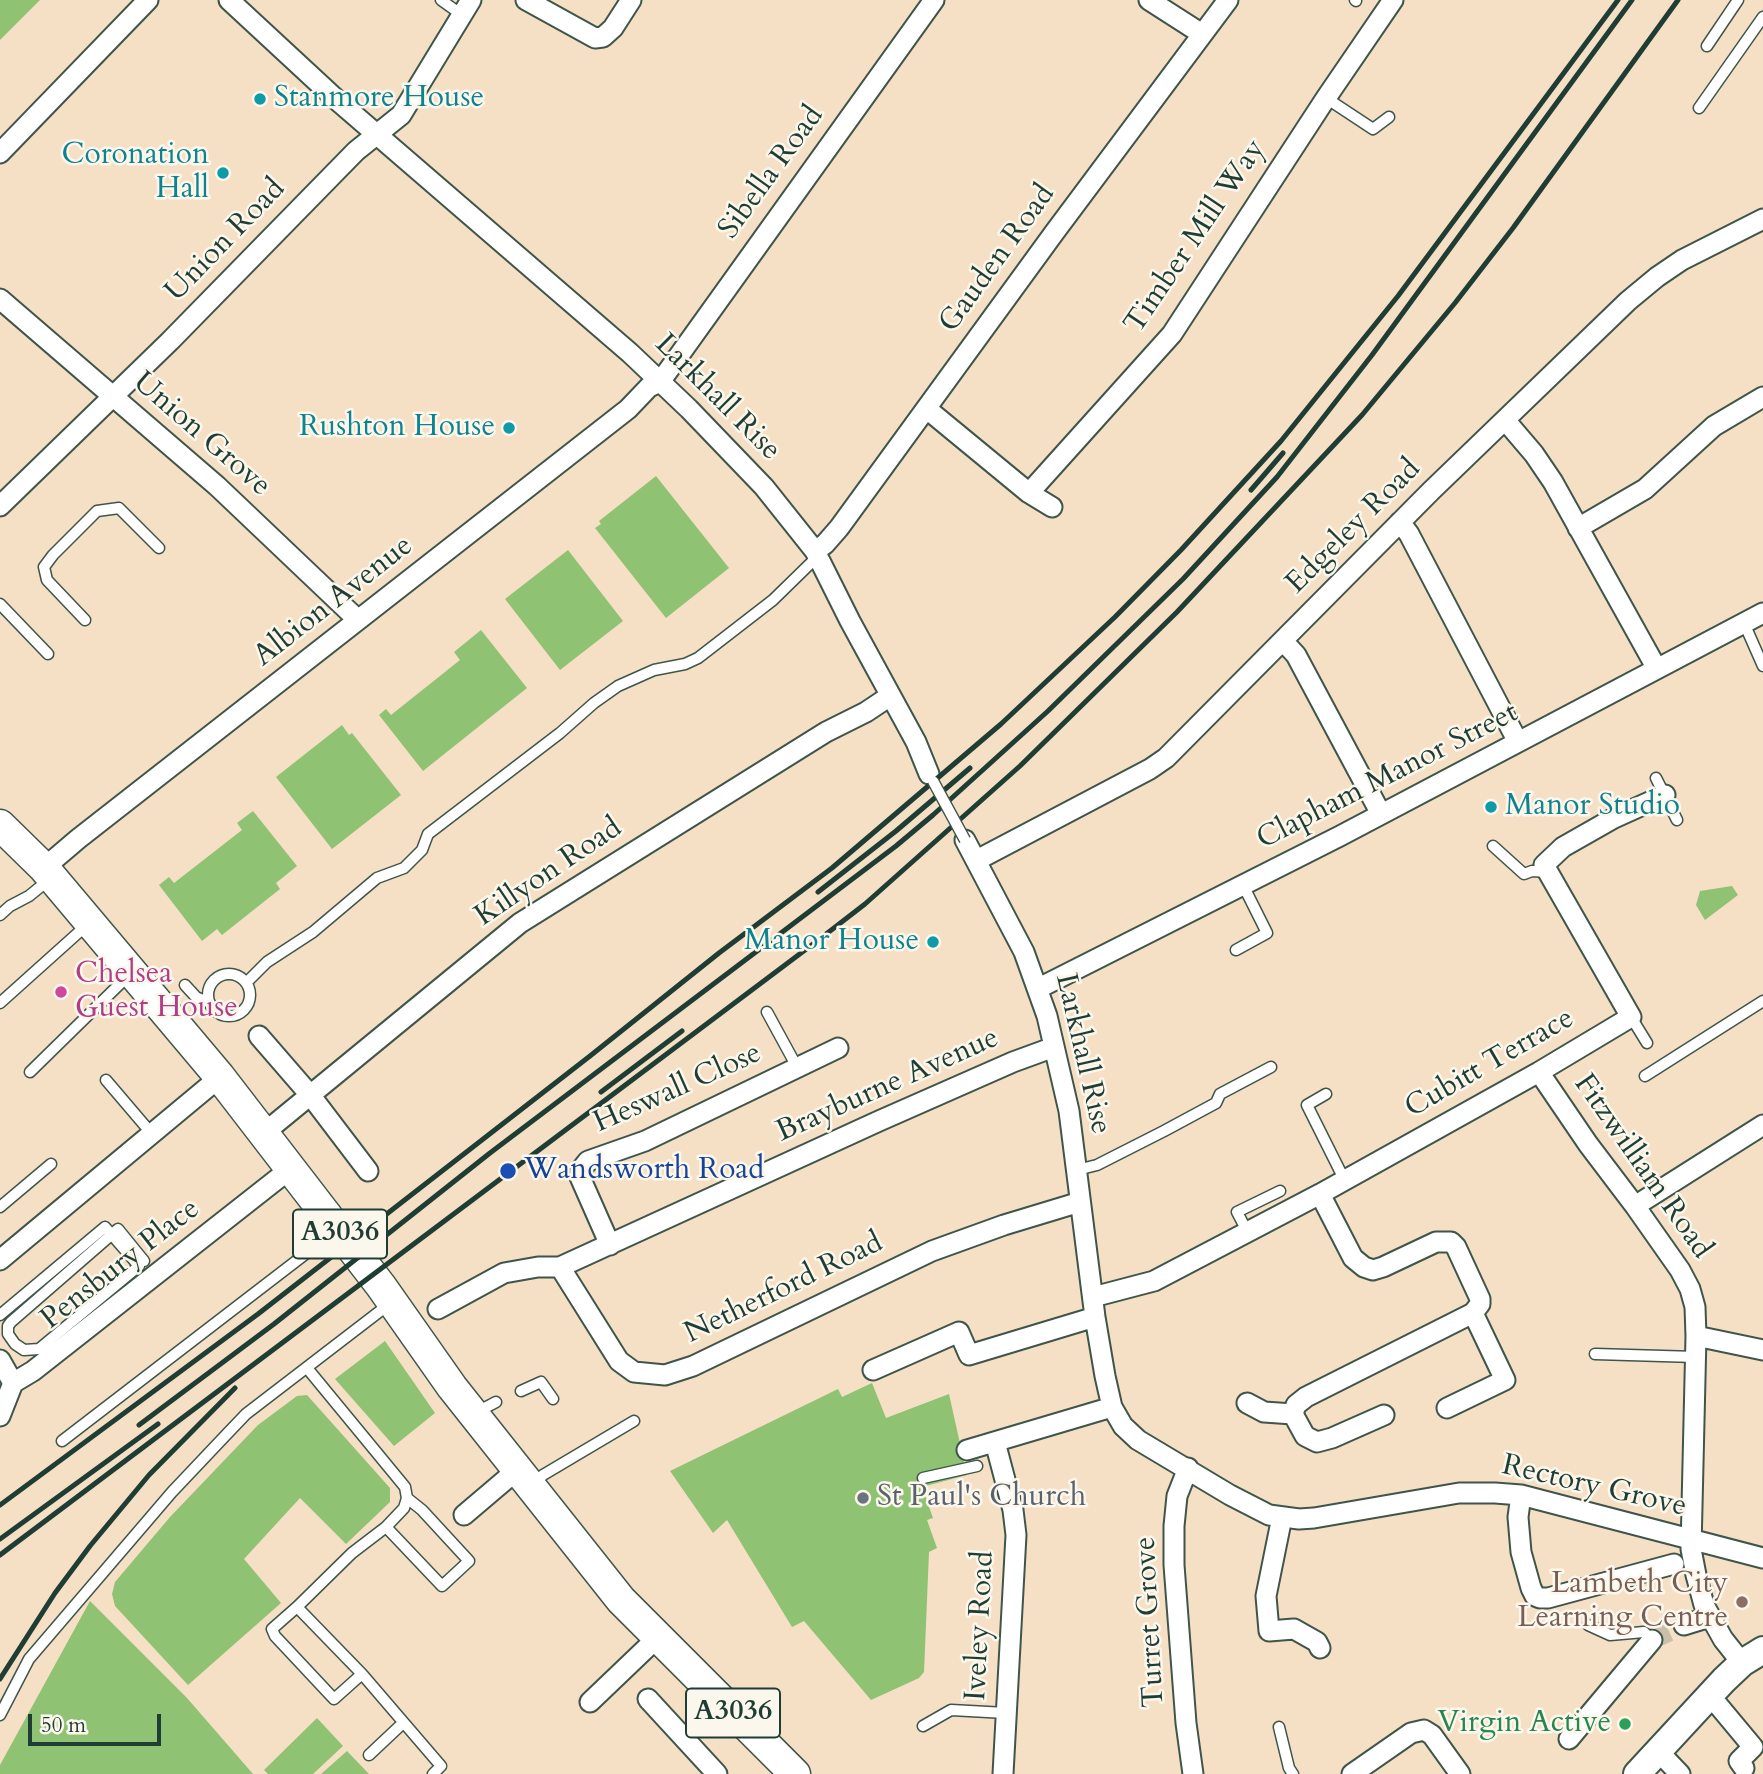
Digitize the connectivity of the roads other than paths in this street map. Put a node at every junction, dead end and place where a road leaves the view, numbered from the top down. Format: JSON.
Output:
{"nodes":[{"id":1,"x":148,"y":0,"type":"edge"},
{"id":2,"x":229,"y":0,"type":"edge"},
{"id":3,"x":441,"y":0,"type":"edge"},
{"id":4,"x":526,"y":0,"type":"edge"},
{"id":5,"x":631,"y":0,"type":"edge"},
{"id":6,"x":934,"y":0,"type":"edge"},
{"id":7,"x":1149,"y":0,"type":"edge"},
{"id":8,"x":1228,"y":0,"type":"edge"},
{"id":9,"x":1393,"y":0,"type":"edge"},
{"id":10,"x":1738,"y":0,"type":"edge"},
{"id":11,"x":466,"y":7,"type":"edge"},
{"id":12,"x":1763,"y":17,"type":"edge"},
{"id":13,"x":1202,"y":34,"type":"junction"},
{"id":14,"x":1707,"y":46,"type":"dead end"},
{"id":15,"x":1326,"y":98,"type":"junction"},
{"id":16,"x":1699,"y":108,"type":"dead end"},
{"id":17,"x":1389,"y":117,"type":"dead end"},
{"id":18,"x":378,"y":133,"type":"junction"},
{"id":19,"x":0,"y":153,"type":"edge"},
{"id":20,"x":1763,"y":219,"type":"edge"},
{"id":21,"x":0,"y":299,"type":"edge"},
{"id":22,"x":660,"y":382,"type":"junction"},
{"id":23,"x":112,"y":396,"type":"junction"},
{"id":24,"x":1763,"y":397,"type":"edge"},
{"id":25,"x":927,"y":409,"type":"junction"},
{"id":26,"x":1504,"y":420,"type":"junction"},
{"id":27,"x":1029,"y":492,"type":"junction"},
{"id":28,"x":0,"y":506,"type":"edge"},
{"id":29,"x":1052,"y":507,"type":"dead end"},
{"id":30,"x":1399,"y":522,"type":"junction"},
{"id":31,"x":1578,"y":528,"type":"junction"},
{"id":32,"x":159,"y":548,"type":"dead end"},
{"id":33,"x":816,"y":554,"type":"junction"},
{"id":34,"x":0,"y":604,"type":"edge"},
{"id":35,"x":1763,"y":613,"type":"edge"},
{"id":36,"x":85,"y":620,"type":"dead end"},
{"id":37,"x":358,"y":620,"type":"junction"},
{"id":38,"x":1744,"y":623,"type":"junction"},
{"id":39,"x":1283,"y":641,"type":"junction"},
{"id":40,"x":48,"y":654,"type":"dead end"},
{"id":41,"x":1763,"y":666,"type":"edge"},
{"id":42,"x":1657,"y":670,"type":"junction"},
{"id":43,"x":890,"y":696,"type":"junction"},
{"id":44,"x":1518,"y":742,"type":"junction"},
{"id":45,"x":931,"y":777,"type":"joint"},
{"id":46,"x":1661,"y":786,"type":"joint"},
{"id":47,"x":1381,"y":814,"type":"junction"},
{"id":48,"x":1678,"y":820,"type":"dead end"},
{"id":49,"x":0,"y":824,"type":"edge"},
{"id":50,"x":965,"y":840,"type":"joint"},
{"id":51,"x":1493,"y":846,"type":"dead end"},
{"id":52,"x":977,"y":860,"type":"junction"},
{"id":53,"x":1548,"y":872,"type":"junction"},
{"id":54,"x":48,"y":873,"type":"junction"},
{"id":55,"x":1243,"y":885,"type":"junction"},
{"id":56,"x":0,"y":915,"type":"edge"},
{"id":57,"x":91,"y":922,"type":"junction"},
{"id":58,"x":1236,"y":950,"type":"dead end"},
{"id":59,"x":132,"y":972,"type":"junction"},
{"id":60,"x":246,"y":984,"type":"junction"},
{"id":61,"x":185,"y":985,"type":"dead end"},
{"id":62,"x":1039,"y":988,"type":"junction"},
{"id":63,"x":1763,"y":1001,"type":"edge"},
{"id":64,"x":0,"y":1003,"type":"edge"},
{"id":65,"x":209,"y":1003,"type":"junction"},
{"id":66,"x":766,"y":1012,"type":"dead end"},
{"id":67,"x":1631,"y":1017,"type":"junction"},
{"id":68,"x":259,"y":1036,"type":"dead end"},
{"id":69,"x":1647,"y":1043,"type":"dead end"},
{"id":70,"x":1054,"y":1047,"type":"junction"},
{"id":71,"x":838,"y":1048,"type":"dead end"},
{"id":72,"x":797,"y":1068,"type":"junction"},
{"id":73,"x":1271,"y":1068,"type":"dead end"},
{"id":74,"x":30,"y":1072,"type":"dead end"},
{"id":75,"x":1539,"y":1072,"type":"junction"},
{"id":76,"x":1645,"y":1076,"type":"dead end"},
{"id":77,"x":220,"y":1077,"type":"junction"},
{"id":78,"x":106,"y":1080,"type":"dead end"},
{"id":79,"x":1326,"y":1094,"type":"dead end"},
{"id":80,"x":311,"y":1096,"type":"junction"},
{"id":81,"x":1763,"y":1125,"type":"edge"},
{"id":82,"x":264,"y":1133,"type":"junction"},
{"id":83,"x":152,"y":1134,"type":"junction"},
{"id":84,"x":51,"y":1164,"type":"dead end"},
{"id":85,"x":290,"y":1169,"type":"junction"},
{"id":86,"x":1077,"y":1170,"type":"junction"},
{"id":87,"x":368,"y":1171,"type":"dead end"},
{"id":88,"x":1345,"y":1181,"type":"junction"},
{"id":89,"x":1280,"y":1191,"type":"dead end"},
{"id":90,"x":1320,"y":1194,"type":"junction"},
{"id":91,"x":1080,"y":1202,"type":"junction"},
{"id":92,"x":1636,"y":1206,"type":"junction"},
{"id":93,"x":0,"y":1207,"type":"edge"},
{"id":94,"x":337,"y":1229,"type":"junction"},
{"id":95,"x":1247,"y":1231,"type":"junction"},
{"id":96,"x":610,"y":1245,"type":"junction"},
{"id":97,"x":0,"y":1261,"type":"edge"},
{"id":98,"x":144,"y":1261,"type":"dead end"},
{"id":99,"x":560,"y":1267,"type":"junction"},
{"id":100,"x":1093,"y":1297,"type":"junction"},
{"id":101,"x":392,"y":1301,"type":"junction"},
{"id":102,"x":438,"y":1308,"type":"dead end"},
{"id":103,"x":1474,"y":1313,"type":"junction"},
{"id":104,"x":0,"y":1315,"type":"edge"},
{"id":105,"x":1095,"y":1317,"type":"junction"},
{"id":106,"x":1696,"y":1336,"type":"junction"},
{"id":107,"x":1763,"y":1350,"type":"edge"},
{"id":108,"x":1595,"y":1354,"type":"dead end"},
{"id":109,"x":1696,"y":1357,"type":"junction"},
{"id":110,"x":1,"y":1363,"type":"edge"},
{"id":111,"x":307,"y":1368,"type":"junction"},
{"id":112,"x":873,"y":1370,"type":"dead end"},
{"id":113,"x":13,"y":1383,"type":"junction"},
{"id":114,"x":522,"y":1391,"type":"dead end"},
{"id":115,"x":553,"y":1399,"type":"dead end"},
{"id":116,"x":1247,"y":1403,"type":"dead end"},
{"id":117,"x":1112,"y":1407,"type":"junction"},
{"id":118,"x":1447,"y":1408,"type":"dead end"},
{"id":119,"x":1293,"y":1414,"type":"junction"},
{"id":120,"x":1384,"y":1415,"type":"dead end"},
{"id":121,"x":0,"y":1416,"type":"edge"},
{"id":122,"x":635,"y":1421,"type":"dead end"},
{"id":123,"x":62,"y":1441,"type":"dead end"},
{"id":124,"x":995,"y":1442,"type":"junction"},
{"id":125,"x":973,"y":1459,"type":"joint"},
{"id":126,"x":1188,"y":1468,"type":"junction"},
{"id":127,"x":524,"y":1478,"type":"junction"},
{"id":128,"x":923,"y":1478,"type":"dead end"},
{"id":129,"x":1521,"y":1495,"type":"junction"},
{"id":130,"x":407,"y":1498,"type":"junction"},
{"id":131,"x":464,"y":1515,"type":"dead end"},
{"id":132,"x":1282,"y":1517,"type":"junction"},
{"id":133,"x":386,"y":1527,"type":"junction"},
{"id":134,"x":1691,"y":1539,"type":"junction"},
{"id":135,"x":1763,"y":1558,"type":"edge"},
{"id":136,"x":1674,"y":1564,"type":"dead end"},
{"id":137,"x":297,"y":1607,"type":"junction"},
{"id":138,"x":1710,"y":1617,"type":"junction"},
{"id":139,"x":1588,"y":1625,"type":"dead end"},
{"id":140,"x":1684,"y":1625,"type":"tunnel mouth"},
{"id":141,"x":657,"y":1637,"type":"junction"},
{"id":142,"x":1651,"y":1640,"type":"joint"},
{"id":143,"x":1320,"y":1648,"type":"dead end"},
{"id":144,"x":1752,"y":1656,"type":"edge"},
{"id":145,"x":362,"y":1674,"type":"junction"},
{"id":146,"x":1708,"y":1696,"type":"junction"},
{"id":147,"x":649,"y":1699,"type":"dead end"},
{"id":148,"x":590,"y":1702,"type":"dead end"},
{"id":149,"x":1006,"y":1713,"type":"junction"},
{"id":150,"x":0,"y":1715,"type":"edge"},
{"id":151,"x":403,"y":1723,"type":"junction"},
{"id":152,"x":923,"y":1726,"type":"dead end"},
{"id":153,"x":1279,"y":1727,"type":"dead end"},
{"id":154,"x":1569,"y":1739,"type":"dead end"},
{"id":155,"x":1658,"y":1751,"type":"junction"},
{"id":156,"x":369,"y":1755,"type":"dead end"},
{"id":157,"x":1744,"y":1768,"type":"dead end"},
{"id":158,"x":433,"y":1774,"type":"edge"},
{"id":159,"x":717,"y":1774,"type":"edge"},
{"id":160,"x":795,"y":1774,"type":"edge"},
{"id":161,"x":1003,"y":1774,"type":"edge"},
{"id":162,"x":1193,"y":1774,"type":"edge"},
{"id":163,"x":1293,"y":1774,"type":"edge"},
{"id":164,"x":1352,"y":1774,"type":"edge"},
{"id":165,"x":1460,"y":1774,"type":"edge"},
{"id":166,"x":1637,"y":1774,"type":"edge"},
{"id":167,"x":1680,"y":1774,"type":"edge"}],
"edges":[{"from":1,"to":19,"type":"street"},
{"from":2,"to":18,"type":"street","name":"Larkhall Rise"},
{"from":3,"to":11,"type":"lane"},
{"from":4,"to":5,"type":"street"},
{"from":6,"to":22,"type":"street","name":"Sibella Road"},
{"from":7,"to":13,"type":"street"},
{"from":8,"to":13,"type":"street","name":"Gauden Road"},
{"from":9,"to":15,"type":"street","name":"Timber Mill Way"},
{"from":10,"to":14,"type":"lane"},
{"from":11,"to":18,"type":"street","name":"Union Road"},
{"from":12,"to":16,"type":"lane"},
{"from":13,"to":25,"type":"street","name":"Gauden Road"},
{"from":15,"to":17,"type":"lane"},
{"from":15,"to":27,"type":"street","name":"Timber Mill Way"},
{"from":18,"to":22,"type":"street","name":"Larkhall Rise"},
{"from":18,"to":23,"type":"street","name":"Union Road"},
{"from":20,"to":26,"type":"street","name":"Edgeley Road"},
{"from":21,"to":23,"type":"street","name":"Union Grove"},
{"from":22,"to":33,"type":"street","name":"Larkhall Rise"},
{"from":22,"to":37,"type":"street","name":"Albion Avenue"},
{"from":23,"to":28,"type":"street","name":"Union Road"},
{"from":23,"to":37,"type":"street","name":"Union Grove"},
{"from":24,"to":31,"type":"street"},
{"from":25,"to":27,"type":"street"},
{"from":25,"to":33,"type":"street","name":"Gauden Road"},
{"from":26,"to":30,"type":"street","name":"Edgeley Road"},
{"from":26,"to":31,"type":"street"},
{"from":27,"to":29,"type":"street"},
{"from":30,"to":39,"type":"street","name":"Edgeley Road"},
{"from":30,"to":44,"type":"street"},
{"from":31,"to":42,"type":"street"},
{"from":32,"to":36,"type":"lane"},
{"from":33,"to":43,"type":"street","name":"Larkhall Rise"},
{"from":33,"to":60,"type":"lane"},
{"from":34,"to":40,"type":"lane"},
{"from":35,"to":38,"type":"street","name":"Clapham Manor Street"},
{"from":37,"to":54,"type":"street","name":"Albion Avenue"},
{"from":38,"to":41,"type":"lane"},
{"from":38,"to":42,"type":"street","name":"Clapham Manor Street"},
{"from":39,"to":47,"type":"street"},
{"from":39,"to":52,"type":"street","name":"Edgeley Road"},
{"from":42,"to":44,"type":"street","name":"Clapham Manor Street"},
{"from":43,"to":45,"type":"street","name":"Larkhall Rise"},
{"from":43,"to":80,"type":"street","name":"Killyon Road"},
{"from":44,"to":47,"type":"street","name":"Clapham Manor Street"},
{"from":45,"to":50,"type":"lane","bridge":true},
{"from":46,"to":48,"type":"lane"},
{"from":46,"to":53,"type":"street"},
{"from":47,"to":55,"type":"street","name":"Clapham Manor Street"},
{"from":49,"to":54,"type":"main road","number":"A3036"},
{"from":50,"to":52,"type":"street","name":"Larkhall Rise"},
{"from":51,"to":53,"type":"lane"},
{"from":52,"to":62,"type":"street","name":"Larkhall Rise"},
{"from":53,"to":67,"type":"street"},
{"from":54,"to":56,"type":"lane"},
{"from":54,"to":57,"type":"main road","number":"A3036"},
{"from":55,"to":58,"type":"lane"},
{"from":55,"to":62,"type":"street","name":"Clapham Manor Street"},
{"from":57,"to":59,"type":"main road","number":"A3036"},
{"from":57,"to":64,"type":"lane"},
{"from":59,"to":74,"type":"lane"},
{"from":59,"to":77,"type":"main road","number":"A3036"},
{"from":60,"to":65,"type":"lane"},
{"from":60,"to":65,"type":"lane"},
{"from":61,"to":65,"type":"lane"},
{"from":62,"to":70,"type":"street","name":"Larkhall Rise"},
{"from":63,"to":76,"type":"lane"},
{"from":66,"to":72,"type":"lane"},
{"from":67,"to":69,"type":"lane"},
{"from":67,"to":75,"type":"street","name":"Cubitt Terrace"},
{"from":68,"to":80,"type":"street"},
{"from":70,"to":86,"type":"street","name":"Larkhall Rise"},
{"from":70,"to":96,"type":"street","name":"Brayburne Avenue"},
{"from":71,"to":72,"type":"street","name":"Heswall Close"},
{"from":72,"to":96,"type":"street","name":"Heswall Close"},
{"from":73,"to":86,"type":"lane"},
{"from":75,"to":88,"type":"street","name":"Cubitt Terrace"},
{"from":75,"to":92,"type":"street","name":"Fitzwilliam Road"},
{"from":77,"to":82,"type":"main road","number":"A3036"},
{"from":77,"to":83,"type":"street"},
{"from":78,"to":83,"type":"lane"},
{"from":79,"to":88,"type":"lane"},
{"from":80,"to":82,"type":"street","name":"Killyon Road"},
{"from":80,"to":87,"type":"street"},
{"from":81,"to":92,"type":"street"},
{"from":82,"to":85,"type":"main road","number":"A3036"},
{"from":83,"to":97,"type":"street"},
{"from":84,"to":93,"type":"lane"},
{"from":85,"to":94,"type":"main road","number":"A3036"},
{"from":85,"to":113,"type":"street","name":"Pensbury Place"},
{"from":86,"to":91,"type":"street","name":"Larkhall Rise"},
{"from":88,"to":90,"type":"street","name":"Cubitt Terrace"},
{"from":89,"to":95,"type":"lane"},
{"from":90,"to":95,"type":"street","name":"Cubitt Terrace"},
{"from":90,"to":103,"type":"street"},
{"from":91,"to":99,"type":"street","name":"Netherford Road"},
{"from":91,"to":100,"type":"street","name":"Larkhall Rise"},
{"from":92,"to":106,"type":"street","name":"Fitzwilliam Road"},
{"from":94,"to":101,"type":"main road","number":"A3036"},
{"from":94,"to":123,"type":"lane"},
{"from":95,"to":100,"type":"street","name":"Cubitt Terrace"},
{"from":96,"to":99,"type":"street","name":"Brayburne Avenue"},
{"from":98,"to":104,"type":"lane"},
{"from":99,"to":102,"type":"street","name":"Brayburne Avenue"},
{"from":100,"to":105,"type":"street","name":"Rectory Grove"},
{"from":101,"to":111,"type":"lane"},
{"from":101,"to":127,"type":"main road","number":"A3036"},
{"from":103,"to":118,"type":"street"},
{"from":103,"to":119,"type":"street"},
{"from":105,"to":112,"type":"street"},
{"from":105,"to":117,"type":"street","name":"Rectory Grove"},
{"from":106,"to":107,"type":"street"},
{"from":106,"to":109,"type":"street","name":"Fitzwilliam Road"},
{"from":108,"to":109,"type":"lane"},
{"from":109,"to":134,"type":"street","name":"Fitzwilliam Road"},
{"from":110,"to":113,"type":"street"},
{"from":111,"to":130,"type":"lane"},
{"from":111,"to":150,"type":"lane"},
{"from":113,"to":121,"type":"street"},
{"from":114,"to":115,"type":"lane"},
{"from":116,"to":119,"type":"street"},
{"from":117,"to":124,"type":"street"},
{"from":117,"to":126,"type":"street","name":"Rectory Grove"},
{"from":119,"to":120,"type":"street"},
{"from":122,"to":127,"type":"lane"},
{"from":124,"to":125,"type":"street"},
{"from":124,"to":149,"type":"street","name":"Iveley Road"},
{"from":125,"to":128,"type":"lane"},
{"from":126,"to":132,"type":"street","name":"Rectory Grove"},
{"from":126,"to":162,"type":"street","name":"Turret Grove"},
{"from":127,"to":131,"type":"street"},
{"from":127,"to":141,"type":"main road","number":"A3036"},
{"from":129,"to":132,"type":"street","name":"Rectory Grove"},
{"from":129,"to":134,"type":"street","name":"Rectory Grove"},
{"from":129,"to":136,"type":"street"},
{"from":130,"to":133,"type":"lane"},
{"from":130,"to":133,"type":"lane"},
{"from":132,"to":143,"type":"street"},
{"from":133,"to":137,"type":"lane"},
{"from":134,"to":135,"type":"street","name":"Rectory Grove"},
{"from":134,"to":138,"type":"street","name":"Fitzwilliam Road"},
{"from":137,"to":145,"type":"lane"},
{"from":137,"to":145,"type":"lane"},
{"from":138,"to":140,"type":"street"},
{"from":138,"to":144,"type":"street","name":"Fitzwilliam Road"},
{"from":139,"to":142,"type":"lane"},
{"from":141,"to":148,"type":"street"},
{"from":141,"to":160,"type":"main road","number":"A3036"},
{"from":142,"to":154,"type":"street"},
{"from":144,"to":146,"type":"main road"},
{"from":145,"to":151,"type":"lane"},
{"from":146,"to":155,"type":"main road"},
{"from":146,"to":157,"type":"street"},
{"from":147,"to":159,"type":"street"},
{"from":149,"to":152,"type":"lane"},
{"from":149,"to":161,"type":"street","name":"Iveley Road"},
{"from":151,"to":156,"type":"lane"},
{"from":151,"to":158,"type":"lane"},
{"from":153,"to":163,"type":"lane"},
{"from":155,"to":166,"type":"main road"},
{"from":155,"to":167,"type":"street"},
{"from":164,"to":165,"type":"street"}]}
